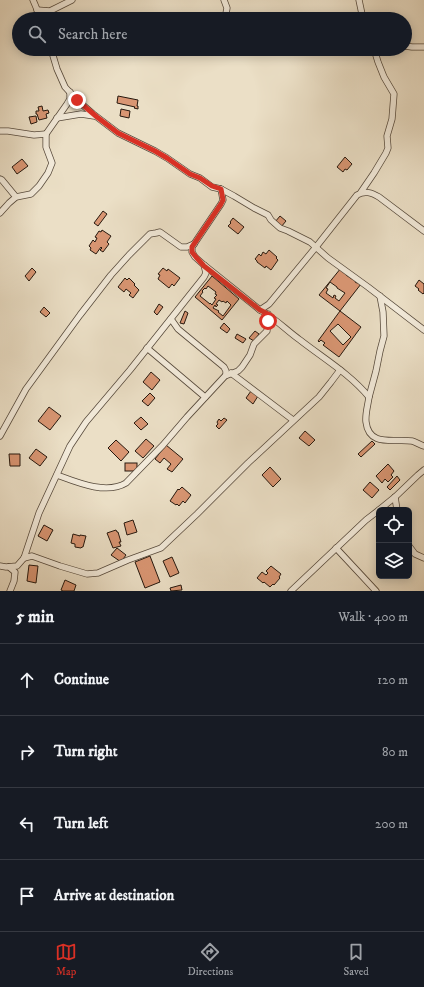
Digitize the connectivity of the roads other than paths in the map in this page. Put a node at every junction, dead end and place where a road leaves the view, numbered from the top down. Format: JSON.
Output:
{"nodes":[{"id":1,"x":33,"y":0,"type":"edge"},
{"id":2,"x":72,"y":0,"type":"edge"},
{"id":3,"x":224,"y":0,"type":"edge"},
{"id":4,"x":359,"y":0,"type":"edge"},
{"id":5,"x":37,"y":10,"type":"joint"},
{"id":6,"x":226,"y":12,"type":"edge"},
{"id":7,"x":362,"y":12,"type":"edge"},
{"id":8,"x":412,"y":46,"type":"edge"},
{"id":9,"x":424,"y":47,"type":"edge"},
{"id":10,"x":53,"y":56,"type":"edge"},
{"id":11,"x":376,"y":56,"type":"edge"},
{"id":12,"x":70,"y":92,"type":"junction"},
{"id":13,"x":97,"y":117,"type":"junction"},
{"id":14,"x":57,"y":118,"type":"junction"},
{"id":15,"x":0,"y":131,"type":"edge"},
{"id":16,"x":46,"y":134,"type":"junction"},
{"id":17,"x":0,"y":179,"type":"edge"},
{"id":18,"x":221,"y":189,"type":"junction"},
{"id":19,"x":361,"y":192,"type":"junction"},
{"id":20,"x":16,"y":197,"type":"junction"},
{"id":21,"x":0,"y":213,"type":"edge"},
{"id":22,"x":424,"y":231,"type":"edge"},
{"id":23,"x":194,"y":244,"type":"junction"},
{"id":24,"x":316,"y":247,"type":"junction"},
{"id":25,"x":204,"y":266,"type":"junction"},
{"id":26,"x":380,"y":296,"type":"junction"},
{"id":27,"x":260,"y":310,"type":"junction"},
{"id":28,"x":268,"y":314,"type":"junction"},
{"id":29,"x":171,"y":319,"type":"junction"},
{"id":30,"x":424,"y":330,"type":"edge"},
{"id":31,"x":147,"y":348,"type":"junction"},
{"id":32,"x":340,"y":370,"type":"junction"},
{"id":33,"x":229,"y":374,"type":"junction"},
{"id":34,"x":205,"y":397,"type":"junction"},
{"id":35,"x":369,"y":397,"type":"junction"},
{"id":36,"x":293,"y":420,"type":"junction"},
{"id":37,"x":2,"y":427,"type":"edge"},
{"id":38,"x":0,"y":436,"type":"edge"},
{"id":39,"x":424,"y":446,"type":"edge"},
{"id":40,"x":424,"y":470,"type":"edge"},
{"id":41,"x":56,"y":475,"type":"junction"},
{"id":42,"x":395,"y":497,"type":"junction"},
{"id":43,"x":383,"y":507,"type":"edge"},
{"id":44,"x":397,"y":507,"type":"edge"},
{"id":45,"x":376,"y":512,"type":"edge"},
{"id":46,"x":336,"y":548,"type":"junction"},
{"id":47,"x":412,"y":550,"type":"edge"},
{"id":48,"x":24,"y":558,"type":"junction"},
{"id":49,"x":424,"y":558,"type":"edge"},
{"id":50,"x":0,"y":566,"type":"edge"},
{"id":51,"x":9,"y":567,"type":"junction"},
{"id":52,"x":294,"y":590,"type":"edge"},
{"id":53,"x":10,"y":591,"type":"edge"},
{"id":54,"x":376,"y":591,"type":"edge"}],
"edges":[{"from":1,"to":5,"type":"street"},
{"from":2,"to":5,"type":"street"},
{"from":3,"to":6,"type":"street"},
{"from":4,"to":7,"type":"street"},
{"from":8,"to":9,"type":"street"},
{"from":10,"to":12,"type":"street"},
{"from":11,"to":19,"type":"street"},
{"from":12,"to":13,"type":"street"},
{"from":12,"to":14,"type":"street"},
{"from":13,"to":14,"type":"street"},
{"from":13,"to":18,"type":"street"},
{"from":14,"to":16,"type":"street"},
{"from":15,"to":16,"type":"street"},
{"from":16,"to":20,"type":"street"},
{"from":17,"to":20,"type":"street"},
{"from":18,"to":23,"type":"street"},
{"from":18,"to":24,"type":"street"},
{"from":19,"to":22,"type":"street"},
{"from":19,"to":24,"type":"street"},
{"from":20,"to":21,"type":"street"},
{"from":23,"to":25,"type":"street"},
{"from":23,"to":37,"type":"street"},
{"from":24,"to":26,"type":"street"},
{"from":24,"to":27,"type":"street"},
{"from":25,"to":27,"type":"street"},
{"from":25,"to":29,"type":"street"},
{"from":26,"to":30,"type":"street"},
{"from":26,"to":35,"type":"street"},
{"from":27,"to":28,"type":"street"},
{"from":28,"to":32,"type":"street"},
{"from":28,"to":33,"type":"street"},
{"from":29,"to":31,"type":"street"},
{"from":29,"to":33,"type":"street"},
{"from":31,"to":34,"type":"street"},
{"from":31,"to":41,"type":"street"},
{"from":32,"to":35,"type":"street"},
{"from":32,"to":36,"type":"street"},
{"from":33,"to":34,"type":"street"},
{"from":33,"to":36,"type":"street"},
{"from":34,"to":41,"type":"street"},
{"from":35,"to":39,"type":"street"},
{"from":36,"to":48,"type":"street"},
{"from":37,"to":38,"type":"street"},
{"from":40,"to":42,"type":"street"},
{"from":41,"to":48,"type":"street"},
{"from":42,"to":43,"type":"street"},
{"from":42,"to":44,"type":"street"},
{"from":45,"to":46,"type":"street"},
{"from":46,"to":52,"type":"street"},
{"from":46,"to":54,"type":"street"},
{"from":47,"to":49,"type":"street"},
{"from":48,"to":51,"type":"street"},
{"from":50,"to":51,"type":"street"},
{"from":51,"to":53,"type":"street"}]}
